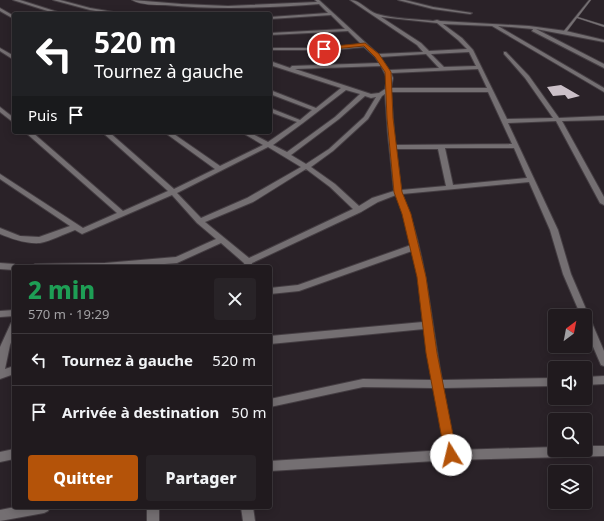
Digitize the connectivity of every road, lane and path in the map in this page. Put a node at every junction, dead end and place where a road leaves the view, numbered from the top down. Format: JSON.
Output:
{"nodes":[{"id":1,"x":15,"y":0,"type":"edge"},
{"id":2,"x":55,"y":0,"type":"edge"},
{"id":3,"x":134,"y":0,"type":"edge"},
{"id":4,"x":352,"y":0,"type":"edge"},
{"id":5,"x":400,"y":0,"type":"edge"},
{"id":6,"x":590,"y":0,"type":"edge"},
{"id":7,"x":319,"y":2,"type":"edge"},
{"id":8,"x":0,"y":9,"type":"edge"},
{"id":9,"x":55,"y":12,"type":"edge"},
{"id":10,"x":107,"y":12,"type":"edge"},
{"id":11,"x":470,"y":13,"type":"dead end"},
{"id":12,"x":333,"y":14,"type":"junction"},
{"id":13,"x":376,"y":15,"type":"junction"},
{"id":14,"x":12,"y":17,"type":"edge"},
{"id":15,"x":577,"y":17,"type":"junction"},
{"id":16,"x":272,"y":18,"type":"edge"},
{"id":17,"x":437,"y":21,"type":"junction"},
{"id":18,"x":493,"y":25,"type":"junction"},
{"id":19,"x":604,"y":26,"type":"edge"},
{"id":20,"x":528,"y":27,"type":"junction"},
{"id":21,"x":349,"y":30,"type":"junction"},
{"id":22,"x":564,"y":32,"type":"junction"},
{"id":23,"x":272,"y":34,"type":"edge"},
{"id":24,"x":589,"y":38,"type":"junction"},
{"id":25,"x":604,"y":41,"type":"edge"},
{"id":26,"x":365,"y":45,"type":"junction"},
{"id":27,"x":604,"y":46,"type":"edge"},
{"id":28,"x":0,"y":49,"type":"edge"},
{"id":29,"x":272,"y":49,"type":"edge"},
{"id":30,"x":471,"y":50,"type":"junction"},
{"id":31,"x":428,"y":53,"type":"junction"},
{"id":32,"x":506,"y":53,"type":"dead end"},
{"id":33,"x":377,"y":56,"type":"junction"},
{"id":34,"x":12,"y":57,"type":"edge"},
{"id":35,"x":272,"y":64,"type":"edge"},
{"id":36,"x":382,"y":64,"type":"junction"},
{"id":37,"x":604,"y":66,"type":"edge"},
{"id":38,"x":480,"y":67,"type":"junction"},
{"id":39,"x":287,"y":68,"type":"junction"},
{"id":40,"x":443,"y":69,"type":"junction"},
{"id":41,"x":388,"y":72,"type":"junction"},
{"id":42,"x":345,"y":88,"type":"junction"},
{"id":43,"x":388,"y":90,"type":"junction"},
{"id":44,"x":490,"y":90,"type":"junction"},
{"id":45,"x":604,"y":90,"type":"edge"},
{"id":46,"x":272,"y":93,"type":"edge"},
{"id":47,"x":364,"y":94,"type":"junction"},
{"id":48,"x":380,"y":95,"type":"junction"},
{"id":49,"x":0,"y":109,"type":"edge"},
{"id":50,"x":317,"y":110,"type":"junction"},
{"id":51,"x":272,"y":111,"type":"edge"},
{"id":52,"x":604,"y":118,"type":"edge"},
{"id":53,"x":12,"y":119,"type":"edge"},
{"id":54,"x":558,"y":120,"type":"junction"},
{"id":55,"x":301,"y":122,"type":"junction"},
{"id":56,"x":504,"y":122,"type":"junction"},
{"id":57,"x":30,"y":134,"type":"edge"},
{"id":58,"x":106,"y":134,"type":"edge"},
{"id":59,"x":170,"y":134,"type":"edge"},
{"id":60,"x":248,"y":134,"type":"edge"},
{"id":61,"x":268,"y":145,"type":"junction"},
{"id":62,"x":441,"y":146,"type":"junction"},
{"id":63,"x":516,"y":146,"type":"junction"},
{"id":64,"x":394,"y":147,"type":"junction"},
{"id":65,"x":287,"y":155,"type":"junction"},
{"id":66,"x":307,"y":166,"type":"junction"},
{"id":67,"x":220,"y":169,"type":"junction"},
{"id":68,"x":0,"y":176,"type":"edge"},
{"id":69,"x":532,"y":180,"type":"junction"},
{"id":70,"x":450,"y":186,"type":"junction"},
{"id":71,"x":173,"y":192,"type":"junction"},
{"id":72,"x":398,"y":192,"type":"junction"},
{"id":73,"x":604,"y":203,"type":"edge"},
{"id":74,"x":358,"y":210,"type":"junction"},
{"id":75,"x":121,"y":214,"type":"junction"},
{"id":76,"x":200,"y":221,"type":"junction"},
{"id":77,"x":75,"y":226,"type":"junction"},
{"id":78,"x":0,"y":231,"type":"edge"},
{"id":79,"x":222,"y":239,"type":"junction"},
{"id":80,"x":414,"y":247,"type":"junction"},
{"id":81,"x":248,"y":264,"type":"edge"},
{"id":82,"x":117,"y":265,"type":"edge"},
{"id":83,"x":0,"y":266,"type":"edge"},
{"id":84,"x":12,"y":267,"type":"edge"},
{"id":85,"x":272,"y":291,"type":"edge"},
{"id":86,"x":582,"y":309,"type":"edge"},
{"id":87,"x":12,"y":313,"type":"edge"},
{"id":88,"x":0,"y":314,"type":"edge"},
{"id":89,"x":428,"y":325,"type":"junction"},
{"id":90,"x":12,"y":329,"type":"edge"},
{"id":91,"x":592,"y":333,"type":"edge"},
{"id":92,"x":272,"y":340,"type":"edge"},
{"id":93,"x":3,"y":346,"type":"edge"},
{"id":94,"x":604,"y":362,"type":"edge"},
{"id":95,"x":12,"y":371,"type":"edge"},
{"id":96,"x":0,"y":372,"type":"edge"},
{"id":97,"x":0,"y":375,"type":"edge"},
{"id":98,"x":604,"y":380,"type":"edge"},
{"id":99,"x":592,"y":381,"type":"edge"},
{"id":100,"x":548,"y":382,"type":"edge"},
{"id":101,"x":438,"y":384,"type":"junction"},
{"id":102,"x":272,"y":403,"type":"edge"},
{"id":103,"x":604,"y":451,"type":"edge"},
{"id":104,"x":12,"y":454,"type":"edge"},
{"id":105,"x":451,"y":455,"type":"junction"},
{"id":106,"x":0,"y":457,"type":"edge"},
{"id":107,"x":272,"y":466,"type":"edge"},
{"id":108,"x":34,"y":509,"type":"edge"},
{"id":109,"x":153,"y":509,"type":"edge"},
{"id":110,"x":247,"y":509,"type":"edge"},
{"id":111,"x":0,"y":516,"type":"edge"},
{"id":112,"x":153,"y":521,"type":"edge"},
{"id":113,"x":249,"y":521,"type":"edge"}],
"edges":[{"from":1,"to":9,"type":"street"},
{"from":2,"to":10,"type":"street"},
{"from":3,"to":7,"type":"street"},
{"from":4,"to":13,"type":"street"},
{"from":5,"to":11,"type":"street"},
{"from":6,"to":15,"type":"lane"},
{"from":7,"to":12,"type":"street"},
{"from":8,"to":14,"type":"street"},
{"from":12,"to":16,"type":"street"},
{"from":12,"to":21,"type":"street"},
{"from":13,"to":17,"type":"street"},
{"from":13,"to":31,"type":"street"},
{"from":15,"to":19,"type":"lane"},
{"from":15,"to":22,"type":"lane"},
{"from":17,"to":18,"type":"street"},
{"from":17,"to":30,"type":"street"},
{"from":18,"to":20,"type":"street"},
{"from":18,"to":45,"type":"street"},
{"from":20,"to":22,"type":"street"},
{"from":20,"to":37,"type":"street"},
{"from":21,"to":23,"type":"street"},
{"from":21,"to":26,"type":"street"},
{"from":22,"to":24,"type":"street"},
{"from":24,"to":25,"type":"street"},
{"from":24,"to":27,"type":"street"},
{"from":26,"to":29,"type":"street"},
{"from":26,"to":33,"type":"street"},
{"from":28,"to":34,"type":"street"},
{"from":30,"to":31,"type":"street"},
{"from":30,"to":38,"type":"street"},
{"from":31,"to":33,"type":"street"},
{"from":31,"to":40,"type":"street"},
{"from":32,"to":54,"type":"street"},
{"from":33,"to":36,"type":"street"},
{"from":35,"to":39,"type":"street"},
{"from":36,"to":39,"type":"street"},
{"from":36,"to":41,"type":"street"},
{"from":38,"to":40,"type":"street"},
{"from":38,"to":44,"type":"street"},
{"from":39,"to":42,"type":"street"},
{"from":40,"to":41,"type":"street"},
{"from":41,"to":43,"type":"street"},
{"from":42,"to":47,"type":"street"},
{"from":42,"to":50,"type":"street"},
{"from":43,"to":44,"type":"street"},
{"from":43,"to":48,"type":"street"},
{"from":43,"to":64,"type":"street"},
{"from":44,"to":56,"type":"street"},
{"from":46,"to":50,"type":"street"},
{"from":47,"to":48,"type":"street"},
{"from":47,"to":65,"type":"street"},
{"from":48,"to":66,"type":"street"},
{"from":49,"to":53,"type":"street"},
{"from":50,"to":55,"type":"street"},
{"from":51,"to":55,"type":"street"},
{"from":52,"to":54,"type":"street"},
{"from":54,"to":56,"type":"street"},
{"from":54,"to":73,"type":"street"},
{"from":55,"to":61,"type":"street"},
{"from":56,"to":63,"type":"street"},
{"from":57,"to":75,"type":"street"},
{"from":58,"to":71,"type":"street"},
{"from":59,"to":67,"type":"street"},
{"from":60,"to":61,"type":"street"},
{"from":61,"to":65,"type":"street"},
{"from":61,"to":67,"type":"street"},
{"from":62,"to":63,"type":"street"},
{"from":62,"to":64,"type":"street"},
{"from":62,"to":70,"type":"street"},
{"from":63,"to":69,"type":"street"},
{"from":64,"to":72,"type":"street"},
{"from":65,"to":66,"type":"street"},
{"from":66,"to":74,"type":"street"},
{"from":66,"to":76,"type":"street"},
{"from":67,"to":71,"type":"street"},
{"from":68,"to":77,"type":"street"},
{"from":69,"to":70,"type":"street"},
{"from":69,"to":86,"type":"street"},
{"from":70,"to":72,"type":"street"},
{"from":71,"to":75,"type":"street"},
{"from":71,"to":76,"type":"street"},
{"from":72,"to":74,"type":"street"},
{"from":72,"to":80,"type":"street"},
{"from":74,"to":81,"type":"street"},
{"from":75,"to":77,"type":"street"},
{"from":76,"to":79,"type":"street"},
{"from":77,"to":78,"type":"street"},
{"from":79,"to":81,"type":"street"},
{"from":79,"to":82,"type":"street"},
{"from":80,"to":85,"type":"street"},
{"from":80,"to":89,"type":"street"},
{"from":83,"to":84,"type":"street"},
{"from":87,"to":88,"type":"street"},
{"from":89,"to":92,"type":"street"},
{"from":89,"to":101,"type":"street"},
{"from":90,"to":93,"type":"street"},
{"from":91,"to":94,"type":"street"},
{"from":93,"to":96,"type":"street"},
{"from":95,"to":97,"type":"street"},
{"from":98,"to":99,"type":"street"},
{"from":100,"to":101,"type":"street"},
{"from":101,"to":102,"type":"street"},
{"from":101,"to":105,"type":"street"},
{"from":103,"to":105,"type":"street"},
{"from":104,"to":106,"type":"street"},
{"from":105,"to":107,"type":"street"},
{"from":108,"to":111,"type":"street"},
{"from":109,"to":112,"type":"street"},
{"from":110,"to":113,"type":"street"}]}
